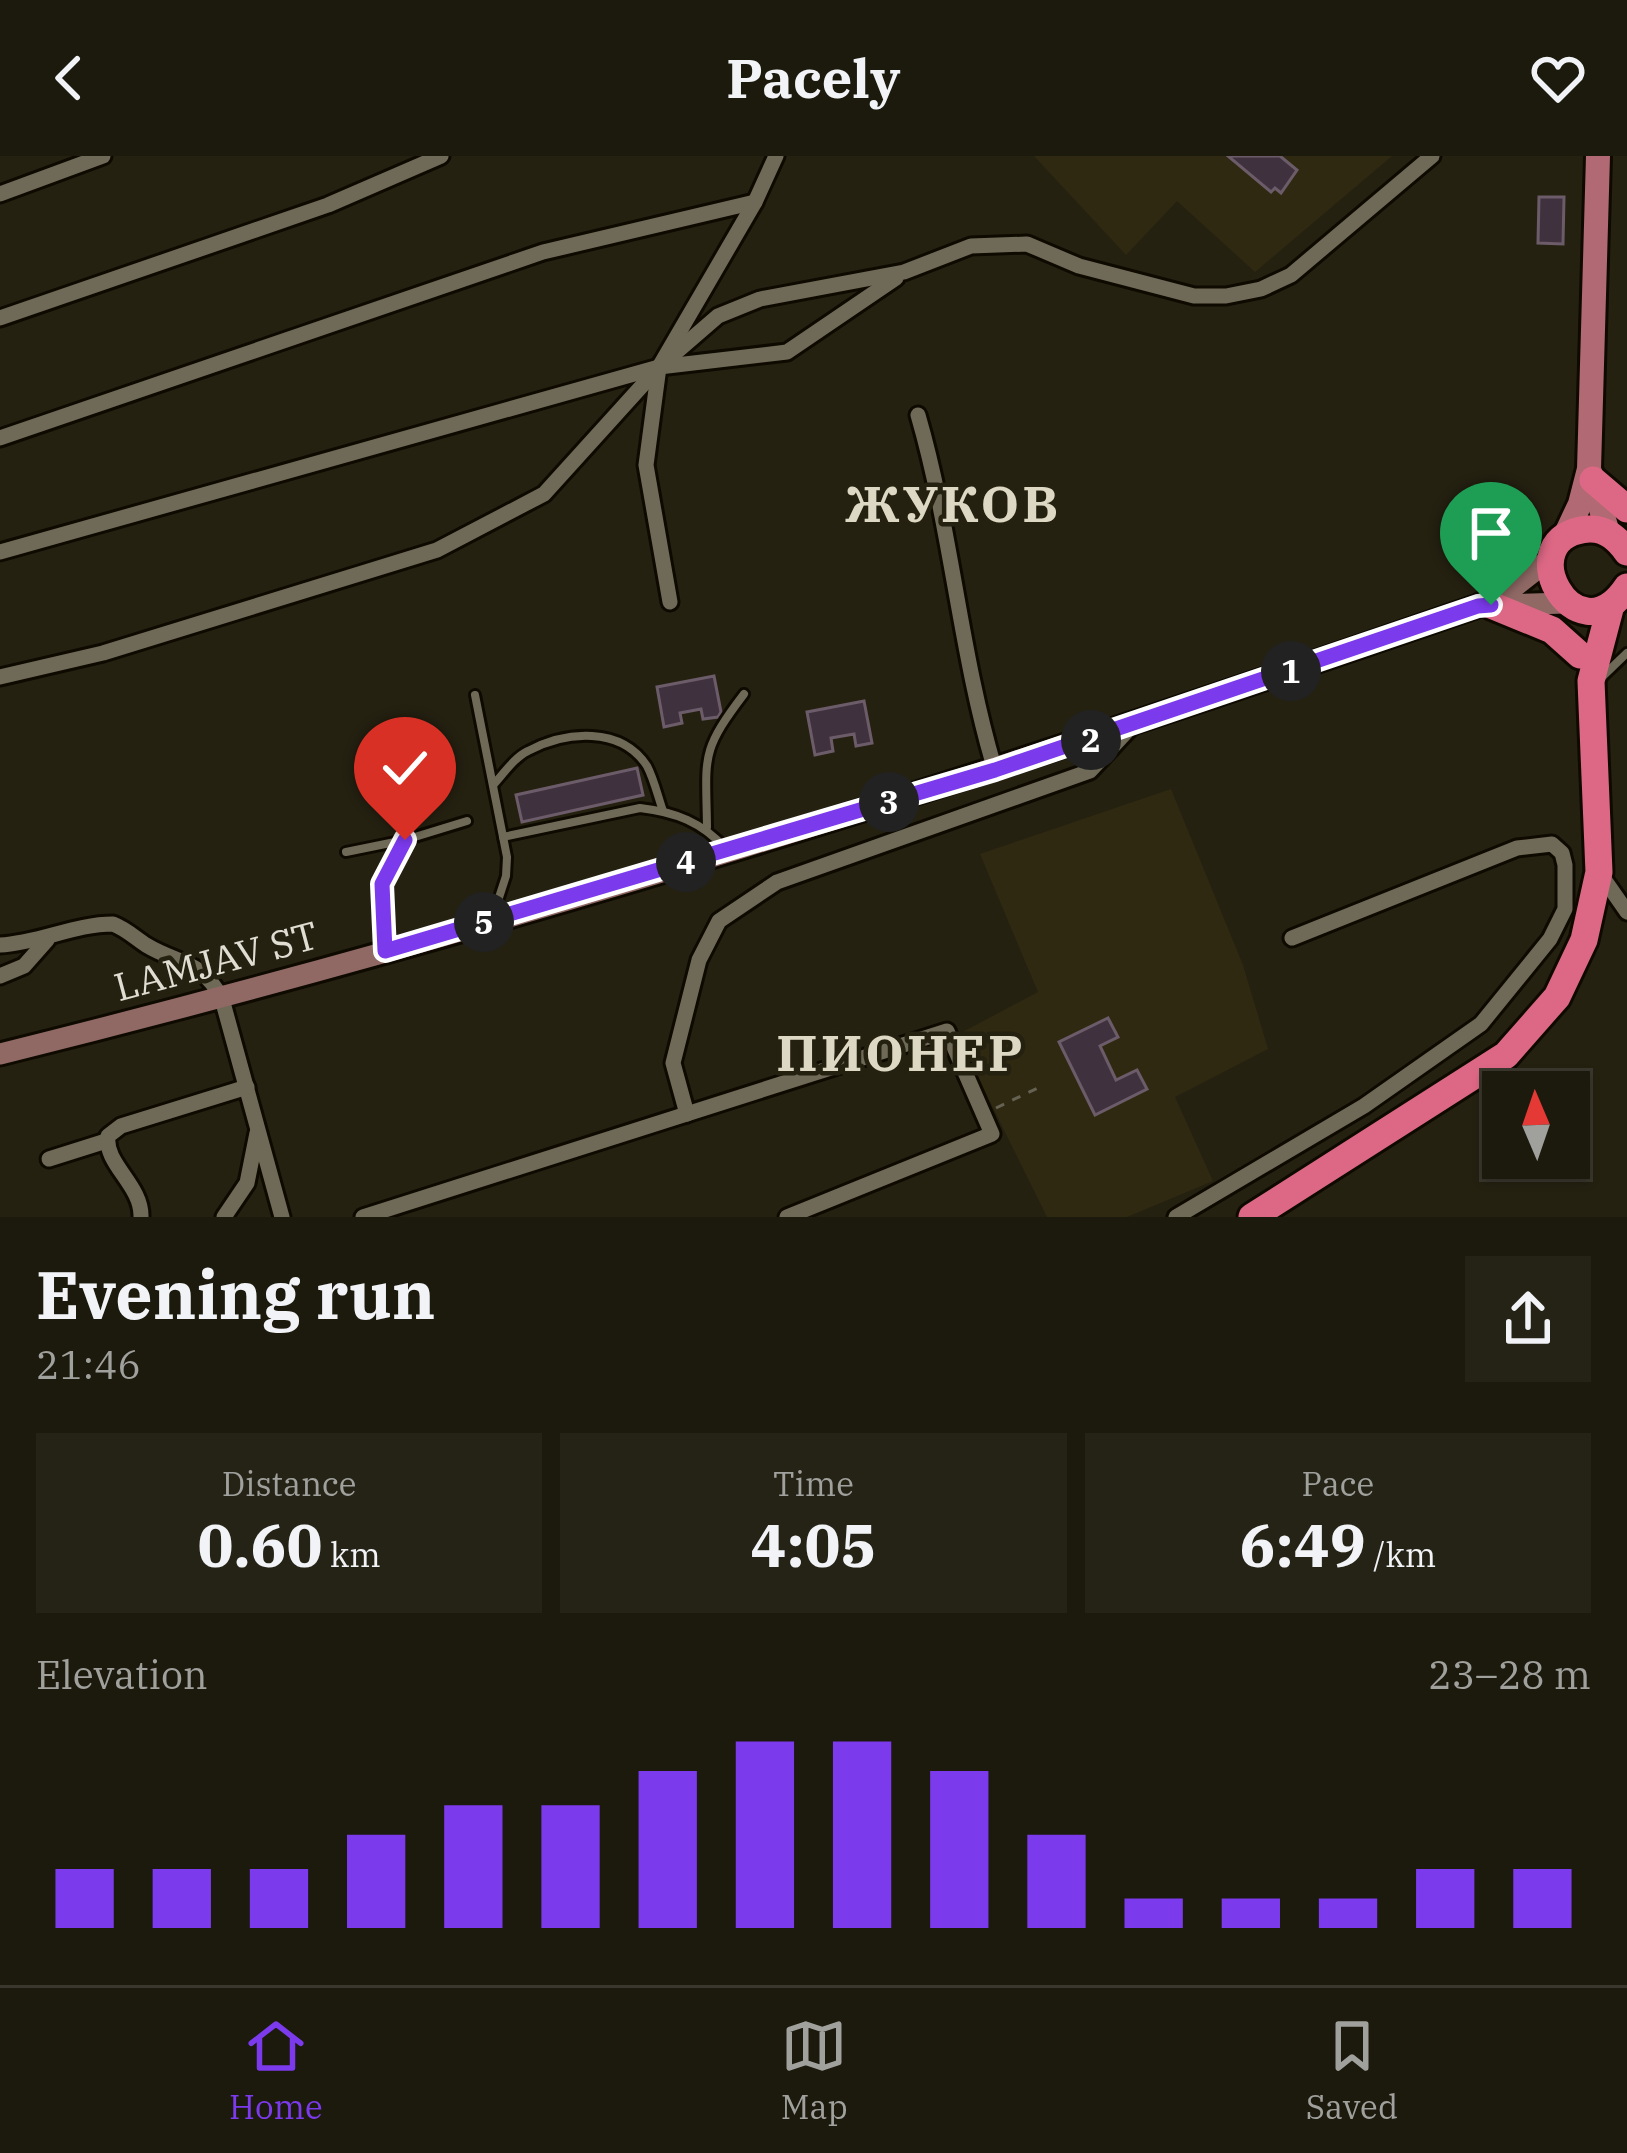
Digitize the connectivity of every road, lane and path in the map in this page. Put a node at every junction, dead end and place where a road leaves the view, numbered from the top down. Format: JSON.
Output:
{"nodes":[{"id":1,"x":103,"y":156,"type":"edge"},
{"id":2,"x":441,"y":156,"type":"edge"},
{"id":3,"x":776,"y":156,"type":"edge"},
{"id":4,"x":1432,"y":156,"type":"edge"},
{"id":5,"x":1598,"y":156,"type":"edge"},
{"id":6,"x":0,"y":194,"type":"edge"},
{"id":7,"x":755,"y":202,"type":"junction"},
{"id":8,"x":904,"y":272,"type":"junction"},
{"id":9,"x":0,"y":318,"type":"edge"},
{"id":10,"x":659,"y":367,"type":"junction"},
{"id":11,"x":919,"y":415,"type":"dead end"},
{"id":12,"x":0,"y":439,"type":"edge"},
{"id":13,"x":1591,"y":475,"type":"junction"},
{"id":14,"x":1627,"y":509,"type":"edge"},
{"id":15,"x":1620,"y":540,"type":"edge"},
{"id":16,"x":1558,"y":548,"type":"junction"},
{"id":17,"x":0,"y":552,"type":"edge"},
{"id":18,"x":1619,"y":596,"type":"edge"},
{"id":19,"x":670,"y":602,"type":"dead end"},
{"id":20,"x":1571,"y":605,"type":"junction"},
{"id":21,"x":1485,"y":606,"type":"junction"},
{"id":22,"x":1627,"y":653,"type":"edge"},
{"id":23,"x":1588,"y":675,"type":"junction"},
{"id":24,"x":0,"y":677,"type":"edge"},
{"id":25,"x":744,"y":694,"type":"dead end"},
{"id":26,"x":475,"y":695,"type":"dead end"},
{"id":27,"x":1131,"y":727,"type":"junction"},
{"id":28,"x":995,"y":770,"type":"junction"},
{"id":29,"x":493,"y":785,"type":"junction"},
{"id":30,"x":663,"y":811,"type":"junction"},
{"id":31,"x":467,"y":821,"type":"dead end"},
{"id":32,"x":707,"y":827,"type":"junction"},
{"id":33,"x":503,"y":837,"type":"junction"},
{"id":34,"x":405,"y":840,"type":"junction"},
{"id":35,"x":727,"y":850,"type":"junction"},
{"id":36,"x":346,"y":852,"type":"dead end"},
{"id":37,"x":1599,"y":872,"type":"junction"},
{"id":38,"x":1627,"y":912,"type":"edge"},
{"id":39,"x":491,"y":920,"type":"junction"},
{"id":40,"x":1292,"y":938,"type":"dead end"},
{"id":41,"x":47,"y":940,"type":"junction"},
{"id":42,"x":0,"y":945,"type":"edge"},
{"id":43,"x":385,"y":951,"type":"junction"},
{"id":44,"x":0,"y":976,"type":"edge"},
{"id":45,"x":222,"y":999,"type":"junction"},
{"id":46,"x":0,"y":1054,"type":"edge"},
{"id":47,"x":1044,"y":1085,"type":"dead end"},
{"id":48,"x":247,"y":1088,"type":"junction"},
{"id":49,"x":687,"y":1114,"type":"junction"},
{"id":50,"x":984,"y":1115,"type":"junction"},
{"id":51,"x":258,"y":1127,"type":"junction"},
{"id":52,"x":106,"y":1141,"type":"junction"},
{"id":53,"x":49,"y":1159,"type":"dead end"},
{"id":54,"x":141,"y":1217,"type":"edge"},
{"id":55,"x":224,"y":1217,"type":"edge"},
{"id":56,"x":282,"y":1217,"type":"edge"},
{"id":57,"x":363,"y":1217,"type":"edge"},
{"id":58,"x":787,"y":1217,"type":"edge"},
{"id":59,"x":1176,"y":1217,"type":"edge"},
{"id":60,"x":1252,"y":1217,"type":"edge"}],
"edges":[{"from":1,"to":6,"type":"street"},
{"from":2,"to":9,"type":"street"},
{"from":3,"to":7,"type":"street"},
{"from":4,"to":8,"type":"street"},
{"from":5,"to":13,"type":"main road"},
{"from":7,"to":10,"type":"street"},
{"from":7,"to":12,"type":"street"},
{"from":8,"to":10,"type":"street"},
{"from":8,"to":10,"type":"street"},
{"from":10,"to":17,"type":"street"},
{"from":10,"to":19,"type":"street"},
{"from":10,"to":24,"type":"street"},
{"from":11,"to":28,"type":"street"},
{"from":13,"to":14,"type":"highway"},
{"from":13,"to":15,"type":"main road"},
{"from":13,"to":16,"type":"main road"},
{"from":15,"to":16,"type":"highway"},
{"from":16,"to":20,"type":"highway"},
{"from":16,"to":21,"type":"street"},
{"from":18,"to":20,"type":"highway"},
{"from":18,"to":23,"type":"highway"},
{"from":20,"to":21,"type":"street"},
{"from":20,"to":23,"type":"highway"},
{"from":21,"to":23,"type":"highway"},
{"from":21,"to":27,"type":"street","name":"LAMJAV ST"},
{"from":22,"to":23,"type":"lane"},
{"from":23,"to":37,"type":"highway"},
{"from":25,"to":32,"type":"lane"},
{"from":26,"to":29,"type":"lane"},
{"from":27,"to":28,"type":"street","name":"LAMJAV ST"},
{"from":27,"to":49,"type":"street"},
{"from":28,"to":35,"type":"street","name":"LAMJAV ST"},
{"from":29,"to":30,"type":"lane"},
{"from":29,"to":33,"type":"lane"},
{"from":30,"to":32,"type":"lane"},
{"from":30,"to":33,"type":"lane"},
{"from":31,"to":34,"type":"lane"},
{"from":32,"to":35,"type":"lane"},
{"from":33,"to":39,"type":"lane"},
{"from":34,"to":36,"type":"lane"},
{"from":34,"to":43,"type":"lane"},
{"from":35,"to":39,"type":"street","name":"LAMJAV ST"},
{"from":37,"to":38,"type":"street"},
{"from":37,"to":60,"type":"highway"},
{"from":39,"to":43,"type":"street","name":"LAMJAV ST"},
{"from":40,"to":59,"type":"street"},
{"from":41,"to":42,"type":"street"},
{"from":41,"to":44,"type":"street"},
{"from":41,"to":45,"type":"street"},
{"from":43,"to":45,"type":"street","name":"LAMJAV ST"},
{"from":45,"to":46,"type":"street","name":"LAMJAV ST"},
{"from":45,"to":48,"type":"street"},
{"from":47,"to":50,"type":"path"},
{"from":48,"to":51,"type":"street"},
{"from":48,"to":52,"type":"street"},
{"from":49,"to":50,"type":"street"},
{"from":49,"to":57,"type":"street"},
{"from":50,"to":58,"type":"street"},
{"from":51,"to":55,"type":"street"},
{"from":51,"to":56,"type":"street"},
{"from":52,"to":53,"type":"street"},
{"from":52,"to":54,"type":"street"}]}
